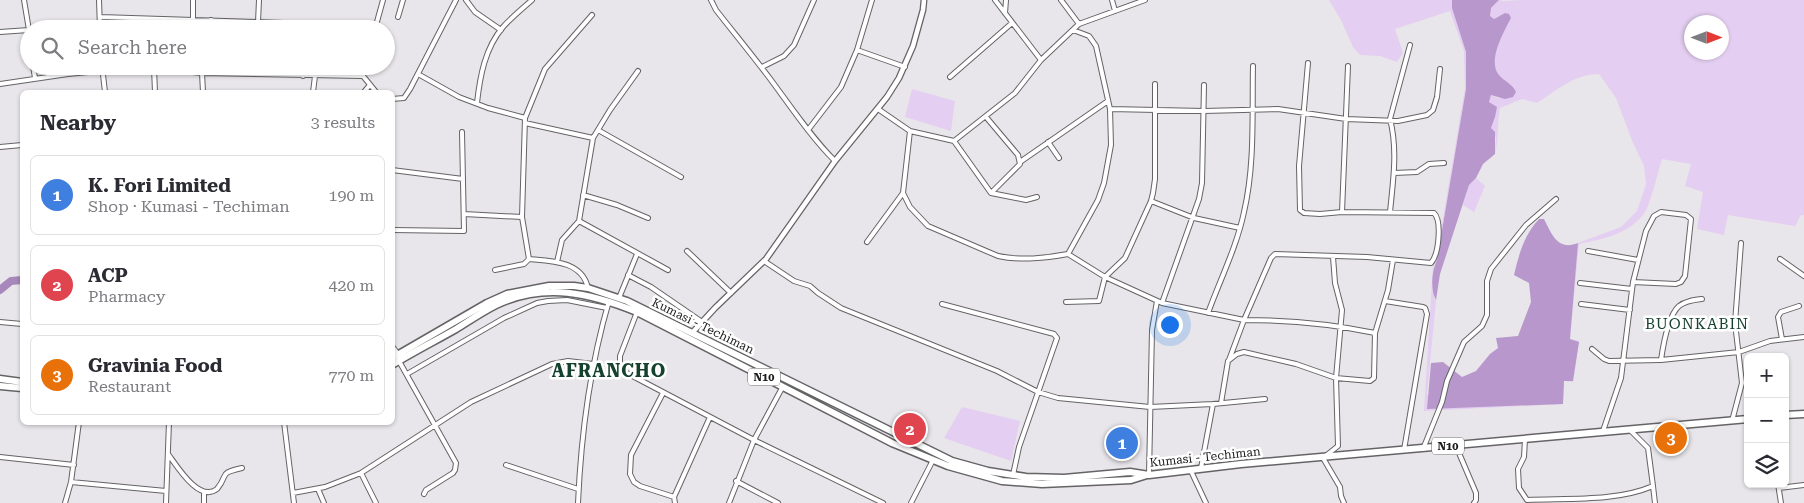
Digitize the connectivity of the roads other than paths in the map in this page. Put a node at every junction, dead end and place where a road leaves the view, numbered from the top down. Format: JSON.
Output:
{"nodes":[{"id":1,"x":24,"y":0,"type":"edge"},
{"id":2,"x":99,"y":0,"type":"edge"},
{"id":3,"x":192,"y":0,"type":"edge"},
{"id":4,"x":259,"y":0,"type":"edge"},
{"id":5,"x":383,"y":0,"type":"edge"},
{"id":6,"x":403,"y":0,"type":"edge"},
{"id":7,"x":456,"y":0,"type":"edge"},
{"id":8,"x":466,"y":0,"type":"edge"},
{"id":9,"x":532,"y":0,"type":"edge"},
{"id":10,"x":710,"y":0,"type":"edge"},
{"id":11,"x":814,"y":0,"type":"edge"},
{"id":12,"x":872,"y":0,"type":"edge"},
{"id":13,"x":924,"y":0,"type":"edge"},
{"id":14,"x":995,"y":0,"type":"edge"},
{"id":15,"x":1006,"y":0,"type":"edge"},
{"id":16,"x":1061,"y":0,"type":"edge"},
{"id":17,"x":1112,"y":0,"type":"edge"},
{"id":18,"x":1145,"y":0,"type":"edge"},
{"id":19,"x":1115,"y":12,"type":"junction"},
{"id":20,"x":1005,"y":14,"type":"junction"},
{"id":21,"x":592,"y":16,"type":"dead end"},
{"id":22,"x":398,"y":17,"type":"dead end"},
{"id":23,"x":100,"y":18,"type":"joint"},
{"id":24,"x":27,"y":20,"type":"edge"},
{"id":25,"x":193,"y":20,"type":"junction"},
{"id":26,"x":211,"y":20,"type":"edge"},
{"id":27,"x":258,"y":20,"type":"edge"},
{"id":28,"x":377,"y":20,"type":"edge"},
{"id":29,"x":1012,"y":23,"type":"junction"},
{"id":30,"x":1079,"y":24,"type":"junction"},
{"id":31,"x":501,"y":30,"type":"junction"},
{"id":32,"x":1073,"y":30,"type":"junction"},
{"id":33,"x":20,"y":31,"type":"edge"},
{"id":34,"x":0,"y":32,"type":"edge"},
{"id":35,"x":1410,"y":45,"type":"dead end"},
{"id":36,"x":857,"y":50,"type":"junction"},
{"id":37,"x":1041,"y":60,"type":"junction"},
{"id":38,"x":1308,"y":63,"type":"dead end"},
{"id":39,"x":1253,"y":66,"type":"dead end"},
{"id":40,"x":1348,"y":66,"type":"dead end"},
{"id":41,"x":905,"y":67,"type":"junction"},
{"id":42,"x":762,"y":68,"type":"junction"},
{"id":43,"x":1440,"y":69,"type":"dead end"},
{"id":44,"x":638,"y":71,"type":"dead end"},
{"id":45,"x":418,"y":74,"type":"junction"},
{"id":46,"x":34,"y":75,"type":"edge"},
{"id":47,"x":55,"y":75,"type":"edge"},
{"id":48,"x":104,"y":75,"type":"edge"},
{"id":49,"x":154,"y":75,"type":"edge"},
{"id":50,"x":202,"y":75,"type":"edge"},
{"id":51,"x":272,"y":75,"type":"edge"},
{"id":52,"x":303,"y":76,"type":"joint"},
{"id":53,"x":315,"y":76,"type":"junction"},
{"id":54,"x":362,"y":76,"type":"joint"},
{"id":55,"x":950,"y":77,"type":"dead end"},
{"id":56,"x":35,"y":78,"type":"junction"},
{"id":57,"x":0,"y":84,"type":"edge"},
{"id":58,"x":1155,"y":84,"type":"dead end"},
{"id":59,"x":1204,"y":85,"type":"dead end"},
{"id":60,"x":369,"y":86,"type":"junction"},
{"id":61,"x":105,"y":90,"type":"edge"},
{"id":62,"x":155,"y":90,"type":"edge"},
{"id":63,"x":203,"y":90,"type":"edge"},
{"id":64,"x":313,"y":90,"type":"edge"},
{"id":65,"x":366,"y":90,"type":"edge"},
{"id":66,"x":374,"y":90,"type":"edge"},
{"id":67,"x":395,"y":99,"type":"edge"},
{"id":68,"x":1108,"y":101,"type":"junction"},
{"id":69,"x":477,"y":103,"type":"junction"},
{"id":70,"x":878,"y":109,"type":"junction"},
{"id":71,"x":1110,"y":109,"type":"junction"},
{"id":72,"x":1155,"y":111,"type":"junction"},
{"id":73,"x":1204,"y":111,"type":"junction"},
{"id":74,"x":1252,"y":111,"type":"junction"},
{"id":75,"x":1304,"y":113,"type":"junction"},
{"id":76,"x":986,"y":117,"type":"junction"},
{"id":77,"x":525,"y":118,"type":"junction"},
{"id":78,"x":1390,"y":119,"type":"junction"},
{"id":79,"x":1346,"y":120,"type":"junction"},
{"id":80,"x":525,"y":123,"type":"junction"},
{"id":81,"x":598,"y":130,"type":"junction"},
{"id":82,"x":808,"y":130,"type":"junction"},
{"id":83,"x":910,"y":131,"type":"junction"},
{"id":84,"x":462,"y":132,"type":"dead end"},
{"id":85,"x":593,"y":138,"type":"junction"},
{"id":86,"x":954,"y":141,"type":"junction"},
{"id":87,"x":1048,"y":142,"type":"junction"},
{"id":88,"x":20,"y":144,"type":"edge"},
{"id":89,"x":0,"y":147,"type":"edge"},
{"id":90,"x":1059,"y":158,"type":"dead end"},
{"id":91,"x":835,"y":161,"type":"junction"},
{"id":92,"x":1020,"y":162,"type":"junction"},
{"id":93,"x":1444,"y":163,"type":"dead end"},
{"id":94,"x":395,"y":170,"type":"edge"},
{"id":95,"x":1394,"y":172,"type":"junction"},
{"id":96,"x":681,"y":177,"type":"dead end"},
{"id":97,"x":463,"y":179,"type":"junction"},
{"id":98,"x":903,"y":193,"type":"junction"},
{"id":99,"x":991,"y":193,"type":"junction"},
{"id":100,"x":583,"y":195,"type":"junction"},
{"id":101,"x":1037,"y":196,"type":"dead end"},
{"id":102,"x":1556,"y":199,"type":"dead end"},
{"id":103,"x":1151,"y":201,"type":"junction"},
{"id":104,"x":1342,"y":212,"type":"junction"},
{"id":105,"x":1390,"y":212,"type":"junction"},
{"id":106,"x":464,"y":214,"type":"junction"},
{"id":107,"x":522,"y":217,"type":"junction"},
{"id":108,"x":648,"y":218,"type":"dead end"},
{"id":109,"x":1194,"y":218,"type":"junction"},
{"id":110,"x":579,"y":221,"type":"junction"},
{"id":111,"x":1240,"y":228,"type":"junction"},
{"id":112,"x":395,"y":230,"type":"edge"},
{"id":113,"x":867,"y":242,"type":"dead end"},
{"id":114,"x":1741,"y":243,"type":"dead end"},
{"id":115,"x":687,"y":251,"type":"dead end"},
{"id":116,"x":1588,"y":251,"type":"dead end"},
{"id":117,"x":637,"y":254,"type":"junction"},
{"id":118,"x":1068,"y":254,"type":"junction"},
{"id":119,"x":1333,"y":256,"type":"junction"},
{"id":120,"x":529,"y":259,"type":"junction"},
{"id":121,"x":1780,"y":259,"type":"dead end"},
{"id":122,"x":1393,"y":260,"type":"junction"},
{"id":123,"x":1638,"y":260,"type":"junction"},
{"id":124,"x":764,"y":261,"type":"junction"},
{"id":125,"x":557,"y":262,"type":"junction"},
{"id":126,"x":495,"y":270,"type":"dead end"},
{"id":127,"x":668,"y":270,"type":"dead end"},
{"id":128,"x":628,"y":275,"type":"junction"},
{"id":129,"x":1804,"y":276,"type":"edge"},
{"id":130,"x":1105,"y":277,"type":"junction"},
{"id":131,"x":1633,"y":282,"type":"junction"},
{"id":132,"x":1580,"y":283,"type":"dead end"},
{"id":133,"x":588,"y":288,"type":"junction"},
{"id":134,"x":1632,"y":289,"type":"junction"},
{"id":135,"x":731,"y":292,"type":"junction"},
{"id":136,"x":619,"y":298,"type":"junction"},
{"id":137,"x":1702,"y":299,"type":"dead end"},
{"id":138,"x":609,"y":301,"type":"junction"},
{"id":139,"x":1385,"y":301,"type":"junction"},
{"id":140,"x":1066,"y":302,"type":"dead end"},
{"id":141,"x":1160,"y":302,"type":"junction"},
{"id":142,"x":942,"y":304,"type":"dead end"},
{"id":143,"x":1581,"y":304,"type":"dead end"},
{"id":144,"x":1799,"y":306,"type":"dead end"},
{"id":145,"x":607,"y":308,"type":"junction"},
{"id":146,"x":1630,"y":310,"type":"junction"},
{"id":147,"x":637,"y":312,"type":"junction"},
{"id":148,"x":1208,"y":313,"type":"junction"},
{"id":149,"x":1244,"y":320,"type":"junction"},
{"id":150,"x":0,"y":322,"type":"edge"},
{"id":151,"x":702,"y":322,"type":"junction"},
{"id":152,"x":20,"y":324,"type":"edge"},
{"id":153,"x":1341,"y":326,"type":"junction"},
{"id":154,"x":692,"y":333,"type":"junction"},
{"id":155,"x":1375,"y":333,"type":"junction"},
{"id":156,"x":1804,"y":337,"type":"edge"},
{"id":157,"x":1782,"y":339,"type":"junction"},
{"id":158,"x":1592,"y":349,"type":"dead end"},
{"id":159,"x":1739,"y":352,"type":"junction"},
{"id":160,"x":395,"y":359,"type":"edge"},
{"id":161,"x":1661,"y":360,"type":"junction"},
{"id":162,"x":1228,"y":361,"type":"junction"},
{"id":163,"x":1623,"y":362,"type":"junction"},
{"id":164,"x":592,"y":364,"type":"junction"},
{"id":165,"x":407,"y":374,"type":"junction"},
{"id":166,"x":1336,"y":378,"type":"junction"},
{"id":167,"x":0,"y":380,"type":"edge"},
{"id":168,"x":20,"y":382,"type":"edge"},
{"id":169,"x":0,"y":386,"type":"edge"},
{"id":170,"x":20,"y":388,"type":"edge"},
{"id":171,"x":782,"y":388,"type":"junction"},
{"id":172,"x":1038,"y":392,"type":"junction"},
{"id":173,"x":663,"y":394,"type":"junction"},
{"id":174,"x":1265,"y":399,"type":"dead end"},
{"id":175,"x":1222,"y":403,"type":"junction"},
{"id":176,"x":1213,"y":404,"type":"junction"},
{"id":177,"x":1150,"y":407,"type":"junction"},
{"id":178,"x":1804,"y":414,"type":"edge"},
{"id":179,"x":859,"y":415,"type":"junction"},
{"id":180,"x":1789,"y":416,"type":"edge"},
{"id":181,"x":710,"y":417,"type":"junction"},
{"id":182,"x":1744,"y":420,"type":"edge"},
{"id":183,"x":1732,"y":421,"type":"junction"},
{"id":184,"x":854,"y":424,"type":"junction"},
{"id":185,"x":79,"y":425,"type":"edge"},
{"id":186,"x":169,"y":425,"type":"edge"},
{"id":187,"x":284,"y":425,"type":"edge"},
{"id":188,"x":435,"y":425,"type":"junction"},
{"id":189,"x":1630,"y":430,"type":"junction"},
{"id":190,"x":1603,"y":432,"type":"junction"},
{"id":191,"x":1525,"y":439,"type":"junction"},
{"id":192,"x":754,"y":440,"type":"junction"},
{"id":193,"x":1456,"y":446,"type":"junction"},
{"id":194,"x":1424,"y":449,"type":"junction"},
{"id":195,"x":1404,"y":451,"type":"junction"},
{"id":196,"x":168,"y":454,"type":"junction"},
{"id":197,"x":0,"y":457,"type":"edge"},
{"id":198,"x":1322,"y":458,"type":"junction"},
{"id":199,"x":932,"y":460,"type":"junction"},
{"id":200,"x":74,"y":465,"type":"junction"},
{"id":201,"x":506,"y":465,"type":"dead end"},
{"id":202,"x":242,"y":468,"type":"dead end"},
{"id":203,"x":1201,"y":468,"type":"junction"},
{"id":204,"x":1190,"y":469,"type":"junction"},
{"id":205,"x":361,"y":474,"type":"junction"},
{"id":206,"x":1149,"y":475,"type":"junction"},
{"id":207,"x":1013,"y":476,"type":"junction"},
{"id":208,"x":736,"y":481,"type":"junction"},
{"id":209,"x":71,"y":482,"type":"junction"},
{"id":210,"x":1804,"y":485,"type":"edge"},
{"id":211,"x":1653,"y":486,"type":"junction"},
{"id":212,"x":1789,"y":486,"type":"edge"},
{"id":213,"x":1778,"y":488,"type":"edge"},
{"id":214,"x":318,"y":489,"type":"junction"},
{"id":215,"x":578,"y":489,"type":"junction"},
{"id":216,"x":166,"y":491,"type":"junction"},
{"id":217,"x":292,"y":493,"type":"junction"},
{"id":218,"x":204,"y":494,"type":"junction"},
{"id":219,"x":424,"y":494,"type":"dead end"},
{"id":220,"x":674,"y":498,"type":"junction"},
{"id":221,"x":1546,"y":501,"type":"edge"},
{"id":222,"x":65,"y":503,"type":"edge"},
{"id":223,"x":166,"y":503,"type":"edge"},
{"id":224,"x":204,"y":503,"type":"edge"},
{"id":225,"x":294,"y":503,"type":"edge"},
{"id":226,"x":324,"y":503,"type":"edge"},
{"id":227,"x":376,"y":503,"type":"edge"},
{"id":228,"x":578,"y":503,"type":"edge"},
{"id":229,"x":675,"y":503,"type":"edge"},
{"id":230,"x":728,"y":503,"type":"edge"},
{"id":231,"x":778,"y":503,"type":"edge"},
{"id":232,"x":883,"y":503,"type":"edge"},
{"id":233,"x":911,"y":503,"type":"edge"},
{"id":234,"x":1206,"y":503,"type":"edge"},
{"id":235,"x":1344,"y":503,"type":"edge"},
{"id":236,"x":1474,"y":503,"type":"edge"},
{"id":237,"x":1655,"y":503,"type":"edge"},
{"id":238,"x":1781,"y":503,"type":"edge"}],
"edges":[{"from":1,"to":24,"type":"street"},
{"from":2,"to":23,"type":"street"},
{"from":3,"to":25,"type":"street"},
{"from":4,"to":27,"type":"street"},
{"from":5,"to":28,"type":"street"},
{"from":6,"to":22,"type":"street"},
{"from":7,"to":45,"type":"street"},
{"from":8,"to":31,"type":"street"},
{"from":9,"to":31,"type":"street"},
{"from":10,"to":42,"type":"street"},
{"from":11,"to":42,"type":"street"},
{"from":12,"to":36,"type":"street"},
{"from":13,"to":41,"type":"street"},
{"from":14,"to":20,"type":"street"},
{"from":15,"to":20,"type":"street"},
{"from":16,"to":30,"type":"street"},
{"from":17,"to":19,"type":"street"},
{"from":18,"to":19,"type":"street"},
{"from":19,"to":30,"type":"street"},
{"from":20,"to":29,"type":"street"},
{"from":21,"to":77,"type":"street"},
{"from":23,"to":25,"type":"street"},
{"from":25,"to":26,"type":"street"},
{"from":29,"to":37,"type":"street"},
{"from":29,"to":55,"type":"street"},
{"from":30,"to":32,"type":"street"},
{"from":31,"to":69,"type":"street"},
{"from":32,"to":37,"type":"street"},
{"from":32,"to":68,"type":"street"},
{"from":33,"to":34,"type":"street"},
{"from":35,"to":78,"type":"street"},
{"from":36,"to":41,"type":"street"},
{"from":36,"to":82,"type":"street"},
{"from":37,"to":76,"type":"street"},
{"from":38,"to":75,"type":"street"},
{"from":39,"to":74,"type":"street"},
{"from":40,"to":79,"type":"street"},
{"from":41,"to":70,"type":"street"},
{"from":42,"to":82,"type":"street"},
{"from":43,"to":78,"type":"street"},
{"from":44,"to":81,"type":"street"},
{"from":45,"to":67,"type":"street"},
{"from":45,"to":69,"type":"street"},
{"from":46,"to":56,"type":"street"},
{"from":47,"to":56,"type":"street"},
{"from":48,"to":61,"type":"street"},
{"from":49,"to":62,"type":"street"},
{"from":50,"to":63,"type":"street"},
{"from":51,"to":52,"type":"street"},
{"from":52,"to":53,"type":"street"},
{"from":53,"to":54,"type":"street"},
{"from":53,"to":64,"type":"street"},
{"from":54,"to":60,"type":"street"},
{"from":56,"to":57,"type":"street"},
{"from":58,"to":72,"type":"street"},
{"from":59,"to":73,"type":"street"},
{"from":60,"to":65,"type":"street"},
{"from":60,"to":66,"type":"street"},
{"from":68,"to":71,"type":"street"},
{"from":68,"to":87,"type":"street"},
{"from":69,"to":77,"type":"street"},
{"from":70,"to":83,"type":"street"},
{"from":70,"to":91,"type":"street"},
{"from":71,"to":72,"type":"street"},
{"from":71,"to":118,"type":"street"},
{"from":72,"to":73,"type":"street"},
{"from":72,"to":103,"type":"street"},
{"from":73,"to":74,"type":"street"},
{"from":73,"to":109,"type":"street"},
{"from":74,"to":75,"type":"street"},
{"from":74,"to":111,"type":"street"},
{"from":75,"to":79,"type":"street"},
{"from":75,"to":104,"type":"street"},
{"from":76,"to":86,"type":"street"},
{"from":76,"to":92,"type":"street"},
{"from":77,"to":80,"type":"street"},
{"from":78,"to":79,"type":"street"},
{"from":78,"to":95,"type":"street"},
{"from":79,"to":104,"type":"street"},
{"from":80,"to":85,"type":"street"},
{"from":80,"to":107,"type":"street"},
{"from":81,"to":85,"type":"street"},
{"from":81,"to":96,"type":"street"},
{"from":82,"to":91,"type":"street"},
{"from":83,"to":86,"type":"street"},
{"from":83,"to":98,"type":"street"},
{"from":84,"to":97,"type":"street"},
{"from":85,"to":100,"type":"street"},
{"from":86,"to":99,"type":"street"},
{"from":87,"to":90,"type":"street"},
{"from":87,"to":92,"type":"street"},
{"from":88,"to":89,"type":"street"},
{"from":91,"to":124,"type":"street"},
{"from":92,"to":99,"type":"street"},
{"from":93,"to":95,"type":"street"},
{"from":94,"to":97,"type":"street"},
{"from":95,"to":105,"type":"street"},
{"from":97,"to":106,"type":"street"},
{"from":98,"to":113,"type":"street"},
{"from":98,"to":118,"type":"street"},
{"from":99,"to":101,"type":"street"},
{"from":100,"to":108,"type":"street"},
{"from":100,"to":110,"type":"street"},
{"from":102,"to":194,"type":"street"},
{"from":103,"to":109,"type":"street"},
{"from":103,"to":130,"type":"street"},
{"from":104,"to":105,"type":"street"},
{"from":105,"to":122,"type":"street"},
{"from":106,"to":107,"type":"street"},
{"from":106,"to":112,"type":"street"},
{"from":107,"to":120,"type":"street"},
{"from":109,"to":111,"type":"street"},
{"from":109,"to":141,"type":"street"},
{"from":110,"to":117,"type":"street"},
{"from":110,"to":125,"type":"street"},
{"from":111,"to":148,"type":"street"},
{"from":114,"to":159,"type":"street"},
{"from":115,"to":135,"type":"street"},
{"from":116,"to":123,"type":"street"},
{"from":117,"to":127,"type":"street"},
{"from":117,"to":128,"type":"street"},
{"from":118,"to":130,"type":"street"},
{"from":119,"to":122,"type":"street"},
{"from":119,"to":149,"type":"street"},
{"from":119,"to":153,"type":"street"},
{"from":120,"to":125,"type":"street"},
{"from":120,"to":126,"type":"street"},
{"from":121,"to":129,"type":"street"},
{"from":122,"to":139,"type":"street"},
{"from":123,"to":131,"type":"street"},
{"from":123,"to":131,"type":"street"},
{"from":124,"to":135,"type":"street"},
{"from":124,"to":172,"type":"street"},
{"from":125,"to":133,"type":"street"},
{"from":128,"to":136,"type":"street"},
{"from":128,"to":151,"type":"street"},
{"from":130,"to":140,"type":"street"},
{"from":130,"to":141,"type":"street"},
{"from":131,"to":134,"type":"street"},
{"from":132,"to":134,"type":"street"},
{"from":133,"to":136,"type":"highway","name":"Kumasi - Techiman","number":"N10"},
{"from":133,"to":160,"type":"highway","name":"Kumasi - Techiman","number":"N10"},
{"from":134,"to":146,"type":"street"},
{"from":135,"to":151,"type":"street"},
{"from":136,"to":154,"type":"highway","name":"Kumasi - Techiman","number":"N10"},
{"from":137,"to":161,"type":"street"},
{"from":138,"to":145,"type":"street"},
{"from":138,"to":147,"type":"highway","number":"N10"},
{"from":138,"to":160,"type":"highway","number":"N10"},
{"from":139,"to":155,"type":"street"},
{"from":139,"to":195,"type":"street"},
{"from":141,"to":148,"type":"street"},
{"from":141,"to":177,"type":"street"},
{"from":142,"to":172,"type":"street"},
{"from":143,"to":146,"type":"street"},
{"from":144,"to":157,"type":"street"},
{"from":145,"to":164,"type":"street"},
{"from":145,"to":165,"type":"street"},
{"from":146,"to":163,"type":"street"},
{"from":147,"to":171,"type":"highway","number":"N10"},
{"from":147,"to":173,"type":"street"},
{"from":148,"to":149,"type":"street"},
{"from":149,"to":153,"type":"street"},
{"from":149,"to":162,"type":"street"},
{"from":150,"to":152,"type":"street"},
{"from":151,"to":154,"type":"street"},
{"from":153,"to":155,"type":"street"},
{"from":153,"to":166,"type":"street"},
{"from":154,"to":179,"type":"highway","name":"Kumasi - Techiman","number":"N10"},
{"from":155,"to":166,"type":"street"},
{"from":156,"to":157,"type":"street"},
{"from":157,"to":159,"type":"street"},
{"from":158,"to":163,"type":"street"},
{"from":159,"to":161,"type":"street"},
{"from":159,"to":183,"type":"street"},
{"from":160,"to":165,"type":"street"},
{"from":161,"to":163,"type":"street"},
{"from":162,"to":166,"type":"street"},
{"from":162,"to":175,"type":"street"},
{"from":163,"to":190,"type":"street"},
{"from":164,"to":188,"type":"street"},
{"from":164,"to":215,"type":"street"},
{"from":165,"to":188,"type":"street"},
{"from":166,"to":198,"type":"street"},
{"from":167,"to":168,"type":"highway"},
{"from":169,"to":170,"type":"highway"},
{"from":171,"to":184,"type":"highway","number":"N10"},
{"from":171,"to":192,"type":"street"},
{"from":172,"to":177,"type":"street"},
{"from":172,"to":207,"type":"street"},
{"from":173,"to":181,"type":"street"},
{"from":173,"to":220,"type":"street"},
{"from":174,"to":175,"type":"street"},
{"from":175,"to":176,"type":"street"},
{"from":176,"to":177,"type":"street"},
{"from":176,"to":203,"type":"street"},
{"from":177,"to":206,"type":"street"},
{"from":178,"to":180,"type":"highway"},
{"from":179,"to":184,"type":"highway"},
{"from":179,"to":207,"type":"highway","name":"Kumasi - Techiman","number":"N10"},
{"from":181,"to":192,"type":"street"},
{"from":181,"to":220,"type":"street"},
{"from":182,"to":183,"type":"highway","name":"Kumasi - Techiman","number":"N10"},
{"from":183,"to":189,"type":"highway","name":"Kumasi - Techiman","number":"N10"},
{"from":184,"to":199,"type":"highway","number":"N10"},
{"from":185,"to":200,"type":"street"},
{"from":186,"to":196,"type":"street"},
{"from":187,"to":217,"type":"street"},
{"from":188,"to":205,"type":"street"},
{"from":188,"to":219,"type":"street"},
{"from":189,"to":190,"type":"highway","name":"Kumasi - Techiman","number":"N10"},
{"from":189,"to":211,"type":"street"},
{"from":190,"to":191,"type":"highway","name":"Kumasi - Techiman","number":"N10"},
{"from":191,"to":193,"type":"highway","name":"Kumasi - Techiman","number":"N10"},
{"from":191,"to":221,"type":"street"},
{"from":192,"to":208,"type":"street"},
{"from":192,"to":232,"type":"street"},
{"from":193,"to":194,"type":"highway","name":"Kumasi - Techiman","number":"N10"},
{"from":193,"to":236,"type":"street"},
{"from":194,"to":195,"type":"highway","name":"Kumasi - Techiman","number":"N10"},
{"from":195,"to":198,"type":"highway","name":"Kumasi - Techiman","number":"N10"},
{"from":196,"to":216,"type":"street"},
{"from":196,"to":218,"type":"street"},
{"from":197,"to":200,"type":"street"},
{"from":198,"to":203,"type":"highway","name":"Kumasi - Techiman","number":"N10"},
{"from":198,"to":235,"type":"street"},
{"from":199,"to":206,"type":"highway","number":"N10"},
{"from":199,"to":233,"type":"street"},
{"from":200,"to":209,"type":"street"},
{"from":201,"to":215,"type":"street"},
{"from":202,"to":218,"type":"street"},
{"from":203,"to":204,"type":"highway","name":"Kumasi - Techiman","number":"N10"},
{"from":204,"to":206,"type":"highway","name":"Kumasi - Techiman","number":"N10"},
{"from":204,"to":234,"type":"street"},
{"from":205,"to":214,"type":"street"},
{"from":205,"to":227,"type":"street"},
{"from":206,"to":207,"type":"highway","name":"Kumasi - Techiman","number":"N10"},
{"from":208,"to":230,"type":"street"},
{"from":208,"to":231,"type":"street"},
{"from":209,"to":216,"type":"street"},
{"from":209,"to":222,"type":"street"},
{"from":210,"to":212,"type":"street"},
{"from":211,"to":221,"type":"street"},
{"from":211,"to":237,"type":"street"},
{"from":213,"to":238,"type":"street"},
{"from":214,"to":217,"type":"street"},
{"from":214,"to":226,"type":"street"},
{"from":215,"to":228,"type":"street"},
{"from":216,"to":223,"type":"street"},
{"from":217,"to":225,"type":"street"},
{"from":218,"to":224,"type":"street"},
{"from":220,"to":229,"type":"street"}]}
